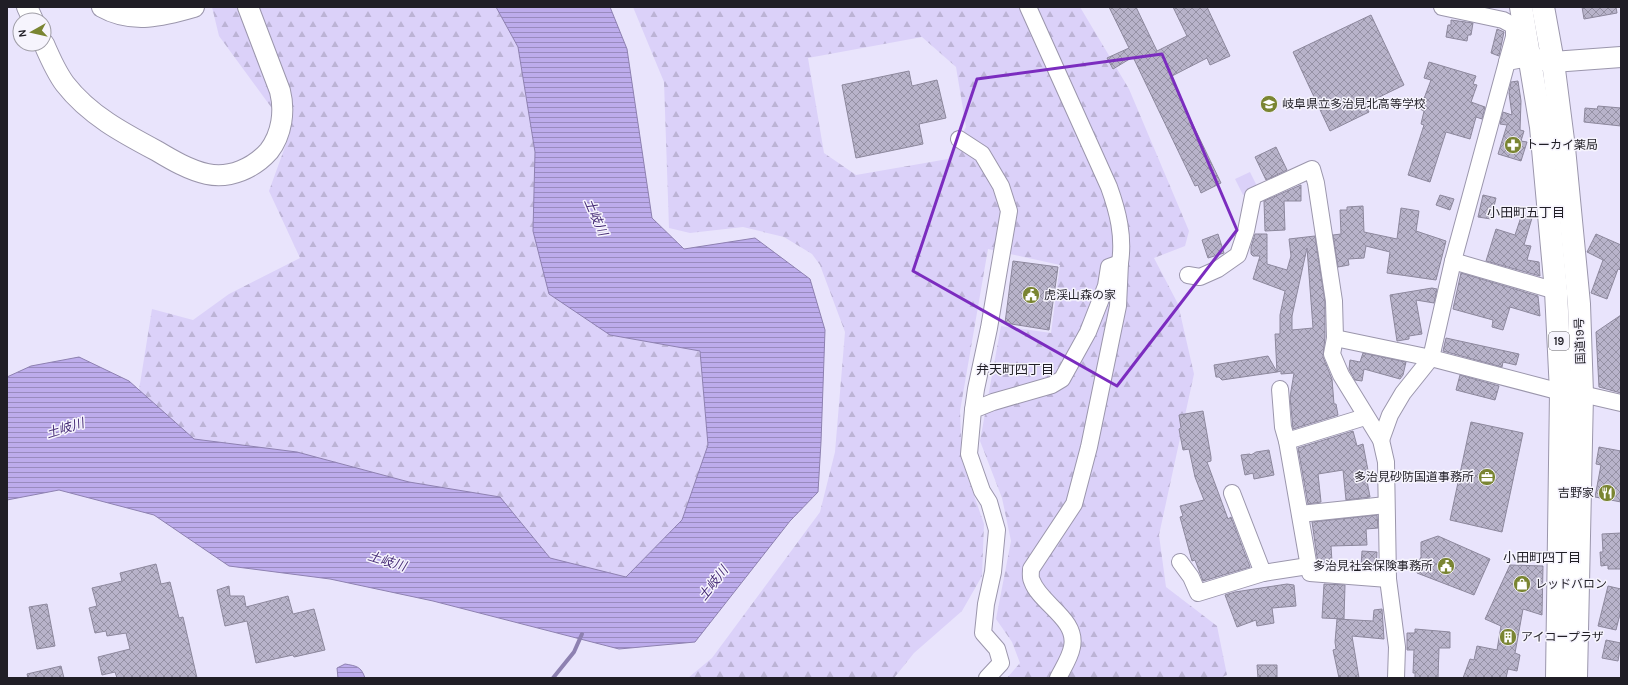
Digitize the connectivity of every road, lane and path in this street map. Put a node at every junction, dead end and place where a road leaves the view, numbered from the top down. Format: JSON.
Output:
{"nodes":[{"id":1,"x":102,"y":7,"type":"edge"},
{"id":2,"x":194,"y":7,"type":"edge"},
{"id":3,"x":248,"y":7,"type":"edge"},
{"id":4,"x":1028,"y":7,"type":"edge"},
{"id":5,"x":1442,"y":7,"type":"edge"},
{"id":6,"x":1521,"y":7,"type":"edge"},
{"id":7,"x":1542,"y":7,"type":"edge"},
{"id":8,"x":48,"y":52,"type":"edge"},
{"id":9,"x":1621,"y":57,"type":"edge"},
{"id":10,"x":1530,"y":58,"type":"junction"},
{"id":11,"x":1507,"y":62,"type":"junction"},
{"id":12,"x":1553,"y":62,"type":"junction"},
{"id":13,"x":959,"y":139,"type":"dead end"},
{"id":14,"x":1453,"y":261,"type":"junction"},
{"id":15,"x":1120,"y":263,"type":"junction"},
{"id":16,"x":1188,"y":275,"type":"dead end"},
{"id":17,"x":1556,"y":291,"type":"junction"},
{"id":18,"x":1335,"y":338,"type":"junction"},
{"id":19,"x":1431,"y":358,"type":"junction"},
{"id":20,"x":1280,"y":388,"type":"dead end"},
{"id":21,"x":1571,"y":393,"type":"junction"},
{"id":22,"x":1621,"y":404,"type":"edge"},
{"id":23,"x":973,"y":410,"type":"junction"},
{"id":24,"x":1365,"y":417,"type":"junction"},
{"id":25,"x":1381,"y":440,"type":"junction"},
{"id":26,"x":1287,"y":441,"type":"junction"},
{"id":27,"x":1232,"y":493,"type":"dead end"},
{"id":28,"x":1386,"y":505,"type":"junction"},
{"id":29,"x":1300,"y":514,"type":"junction"},
{"id":30,"x":1180,"y":562,"type":"dead end"},
{"id":31,"x":1308,"y":566,"type":"junction"},
{"id":32,"x":1263,"y":573,"type":"junction"},
{"id":33,"x":1388,"y":579,"type":"junction"},
{"id":34,"x":987,"y":678,"type":"edge"},
{"id":35,"x":1058,"y":678,"type":"edge"},
{"id":36,"x":1396,"y":678,"type":"edge"},
{"id":37,"x":1557,"y":678,"type":"edge"},
{"id":38,"x":1576,"y":678,"type":"edge"}],
"edges":[{"from":1,"to":2,"type":"street"},
{"from":3,"to":8,"type":"street"},
{"from":4,"to":15,"type":"street"},
{"from":5,"to":11,"type":"street"},
{"from":6,"to":10,"type":"highway","name":"国道19号","number":"19"},
{"from":7,"to":12,"type":"highway","name":"国道19号","number":"19"},
{"from":9,"to":12,"type":"street"},
{"from":10,"to":11,"type":"street"},
{"from":10,"to":12,"type":"street"},
{"from":10,"to":17,"type":"highway","name":"国道19号","number":"19"},
{"from":11,"to":14,"type":"street"},
{"from":12,"to":21,"type":"highway","name":"国道19号","number":"19"},
{"from":13,"to":23,"type":"street"},
{"from":14,"to":17,"type":"street"},
{"from":14,"to":19,"type":"street"},
{"from":15,"to":23,"type":"street"},
{"from":15,"to":35,"type":"street"},
{"from":16,"to":18,"type":"street"},
{"from":17,"to":21,"type":"highway","name":"国道19号","number":"19"},
{"from":18,"to":19,"type":"street"},
{"from":18,"to":24,"type":"street"},
{"from":19,"to":21,"type":"street"},
{"from":19,"to":25,"type":"street"},
{"from":20,"to":26,"type":"street"},
{"from":21,"to":22,"type":"street"},
{"from":21,"to":37,"type":"highway","name":"国道19号","number":"19"},
{"from":21,"to":38,"type":"highway","name":"国道19号","number":"19"},
{"from":23,"to":34,"type":"street"},
{"from":24,"to":25,"type":"street"},
{"from":24,"to":26,"type":"street"},
{"from":25,"to":28,"type":"street"},
{"from":26,"to":29,"type":"street"},
{"from":27,"to":32,"type":"street"},
{"from":28,"to":29,"type":"street"},
{"from":28,"to":33,"type":"street"},
{"from":29,"to":31,"type":"street"},
{"from":30,"to":32,"type":"street"},
{"from":31,"to":32,"type":"street"},
{"from":31,"to":33,"type":"street"},
{"from":33,"to":36,"type":"street"}]}
